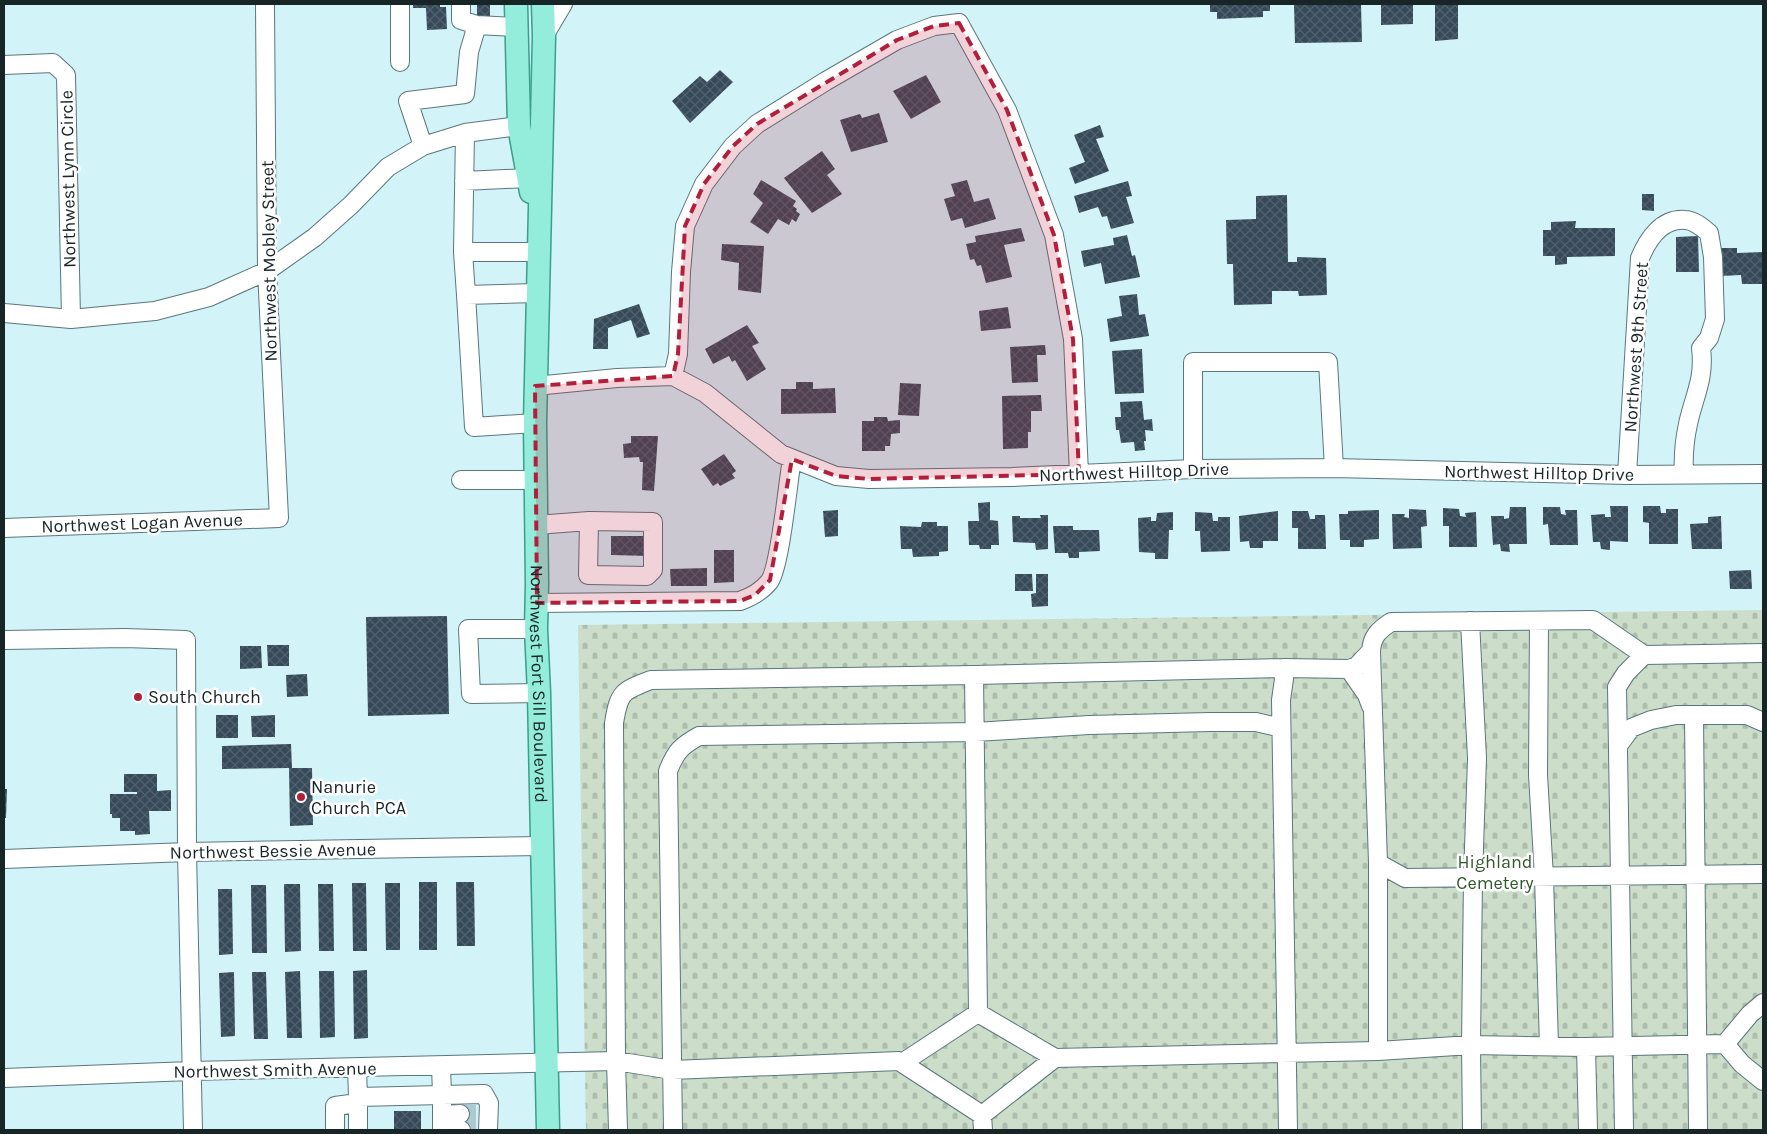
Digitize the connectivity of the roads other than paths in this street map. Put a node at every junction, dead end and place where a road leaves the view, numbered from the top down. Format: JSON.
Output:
{"nodes":[{"id":1,"x":265,"y":4,"type":"edge"},
{"id":2,"x":400,"y":4,"type":"edge"},
{"id":3,"x":461,"y":4,"type":"edge"},
{"id":4,"x":516,"y":4,"type":"edge"},
{"id":5,"x":543,"y":4,"type":"edge"},
{"id":6,"x":563,"y":4,"type":"edge"},
{"id":7,"x":477,"y":25,"type":"junction"},
{"id":8,"x":516,"y":27,"type":"junction"},
{"id":9,"x":544,"y":36,"type":"junction"},
{"id":10,"x":400,"y":62,"type":"dead end"},
{"id":11,"x":4,"y":65,"type":"edge"},
{"id":12,"x":519,"y":126,"type":"junction"},
{"id":13,"x":465,"y":133,"type":"junction"},
{"id":14,"x":423,"y":146,"type":"junction"},
{"id":15,"x":528,"y":178,"type":"junction"},
{"id":16,"x":464,"y":181,"type":"junction"},
{"id":17,"x":539,"y":244,"type":"junction"},
{"id":18,"x":463,"y":252,"type":"junction"},
{"id":19,"x":267,"y":271,"type":"junction"},
{"id":20,"x":538,"y":293,"type":"junction"},
{"id":21,"x":466,"y":294,"type":"junction"},
{"id":22,"x":4,"y":313,"type":"edge"},
{"id":23,"x":71,"y":319,"type":"junction"},
{"id":24,"x":673,"y":376,"type":"junction"},
{"id":25,"x":535,"y":386,"type":"junction"},
{"id":26,"x":534,"y":423,"type":"junction"},
{"id":27,"x":792,"y":459,"type":"junction"},
{"id":28,"x":1334,"y":468,"type":"junction"},
{"id":29,"x":1193,"y":469,"type":"junction"},
{"id":30,"x":1079,"y":474,"type":"junction"},
{"id":31,"x":1763,"y":474,"type":"edge"},
{"id":32,"x":1627,"y":475,"type":"junction"},
{"id":33,"x":1684,"y":475,"type":"junction"},
{"id":34,"x":461,"y":480,"type":"dead end"},
{"id":35,"x":534,"y":480,"type":"junction"},
{"id":36,"x":279,"y":518,"type":"joint"},
{"id":37,"x":589,"y":521,"type":"junction"},
{"id":38,"x":536,"y":524,"type":"junction"},
{"id":39,"x":4,"y":528,"type":"edge"},
{"id":40,"x":606,"y":575,"type":"junction"},
{"id":41,"x":646,"y":576,"type":"junction"},
{"id":42,"x":648,"y":602,"type":"junction"},
{"id":43,"x":537,"y":603,"type":"junction"},
{"id":44,"x":606,"y":603,"type":"junction"},
{"id":45,"x":1470,"y":621,"type":"junction"},
{"id":46,"x":1538,"y":621,"type":"junction"},
{"id":47,"x":536,"y":629,"type":"junction"},
{"id":48,"x":4,"y":640,"type":"edge"},
{"id":49,"x":1371,"y":651,"type":"junction"},
{"id":50,"x":1763,"y":653,"type":"edge"},
{"id":51,"x":1644,"y":656,"type":"junction"},
{"id":52,"x":1284,"y":668,"type":"junction"},
{"id":53,"x":1349,"y":669,"type":"junction"},
{"id":54,"x":974,"y":675,"type":"junction"},
{"id":55,"x":539,"y":694,"type":"junction"},
{"id":56,"x":1373,"y":711,"type":"junction"},
{"id":57,"x":1694,"y":715,"type":"junction"},
{"id":58,"x":1763,"y":722,"type":"edge"},
{"id":59,"x":1281,"y":728,"type":"junction"},
{"id":60,"x":975,"y":732,"type":"junction"},
{"id":61,"x":1618,"y":746,"type":"junction"},
{"id":62,"x":542,"y":846,"type":"junction"},
{"id":63,"x":187,"y":852,"type":"junction"},
{"id":64,"x":4,"y":859,"type":"edge"},
{"id":65,"x":1378,"y":863,"type":"junction"},
{"id":66,"x":1763,"y":874,"type":"edge"},
{"id":67,"x":1696,"y":875,"type":"junction"},
{"id":68,"x":1620,"y":876,"type":"junction"},
{"id":69,"x":1544,"y":877,"type":"junction"},
{"id":70,"x":1405,"y":878,"type":"junction"},
{"id":71,"x":1473,"y":878,"type":"junction"},
{"id":72,"x":1378,"y":895,"type":"junction"},
{"id":73,"x":1763,"y":1003,"type":"edge"},
{"id":74,"x":978,"y":1013,"type":"junction"},
{"id":75,"x":1697,"y":1044,"type":"junction"},
{"id":76,"x":1725,"y":1044,"type":"junction"},
{"id":77,"x":1471,"y":1045,"type":"junction"},
{"id":78,"x":1548,"y":1046,"type":"junction"},
{"id":79,"x":1586,"y":1046,"type":"junction"},
{"id":80,"x":1622,"y":1046,"type":"junction"},
{"id":81,"x":1378,"y":1051,"type":"junction"},
{"id":82,"x":1286,"y":1053,"type":"junction"},
{"id":83,"x":1055,"y":1058,"type":"junction"},
{"id":84,"x":616,"y":1062,"type":"junction"},
{"id":85,"x":902,"y":1063,"type":"junction"},
{"id":86,"x":547,"y":1064,"type":"junction"},
{"id":87,"x":441,"y":1066,"type":"junction"},
{"id":88,"x":357,"y":1068,"type":"junction"},
{"id":89,"x":672,"y":1070,"type":"junction"},
{"id":90,"x":191,"y":1071,"type":"junction"},
{"id":91,"x":4,"y":1078,"type":"edge"},
{"id":92,"x":1763,"y":1081,"type":"edge"},
{"id":93,"x":442,"y":1095,"type":"junction"},
{"id":94,"x":358,"y":1100,"type":"junction"},
{"id":95,"x":477,"y":1123,"type":"edge"},
{"id":96,"x":982,"y":1123,"type":"edge"},
{"id":97,"x":442,"y":1125,"type":"edge"},
{"id":98,"x":193,"y":1130,"type":"edge"},
{"id":99,"x":335,"y":1130,"type":"edge"},
{"id":100,"x":358,"y":1130,"type":"edge"},
{"id":101,"x":548,"y":1130,"type":"edge"},
{"id":102,"x":618,"y":1130,"type":"edge"},
{"id":103,"x":673,"y":1130,"type":"edge"},
{"id":104,"x":1288,"y":1130,"type":"edge"},
{"id":105,"x":1472,"y":1130,"type":"edge"},
{"id":106,"x":1588,"y":1130,"type":"edge"},
{"id":107,"x":1624,"y":1130,"type":"edge"},
{"id":108,"x":1698,"y":1130,"type":"edge"}],
"edges":[{"from":1,"to":19,"type":"street","name":"Northwest Mobley Street"},
{"from":2,"to":10,"type":"street"},
{"from":3,"to":7,"type":"street"},
{"from":4,"to":8,"type":"main road","name":"Northwest Fort Sill Boulevard"},
{"from":5,"to":9,"type":"main road","name":"Northwest Fort Sill Boulevard"},
{"from":6,"to":9,"type":"street"},
{"from":7,"to":8,"type":"street"},
{"from":7,"to":14,"type":"street"},
{"from":8,"to":12,"type":"main road","name":"Northwest Fort Sill Boulevard"},
{"from":9,"to":17,"type":"main road","name":"Northwest Fort Sill Boulevard"},
{"from":11,"to":23,"type":"street","name":"Northwest Lynn Circle"},
{"from":12,"to":13,"type":"street"},
{"from":12,"to":15,"type":"main road","name":"Northwest Fort Sill Boulevard"},
{"from":13,"to":14,"type":"street"},
{"from":13,"to":16,"type":"street"},
{"from":14,"to":19,"type":"street"},
{"from":15,"to":16,"type":"street"},
{"from":15,"to":17,"type":"main road","name":"Northwest Fort Sill Boulevard"},
{"from":16,"to":18,"type":"street"},
{"from":17,"to":18,"type":"street"},
{"from":17,"to":20,"type":"main road","name":"Northwest Fort Sill Boulevard"},
{"from":18,"to":21,"type":"street"},
{"from":19,"to":23,"type":"street"},
{"from":19,"to":36,"type":"street","name":"Northwest Mobley Street"},
{"from":20,"to":21,"type":"street"},
{"from":20,"to":25,"type":"main road","name":"Northwest Fort Sill Boulevard"},
{"from":21,"to":26,"type":"street"},
{"from":22,"to":23,"type":"street"},
{"from":24,"to":25,"type":"street"},
{"from":24,"to":27,"type":"street","name":"Northwest Hilltop Drive"},
{"from":24,"to":30,"type":"street"},
{"from":25,"to":26,"type":"main road","name":"Northwest Fort Sill Boulevard"},
{"from":26,"to":35,"type":"main road","name":"Northwest Fort Sill Boulevard"},
{"from":27,"to":30,"type":"street","name":"Northwest Hilltop Drive"},
{"from":27,"to":42,"type":"street"},
{"from":28,"to":29,"type":"street","name":"Northwest Hilltop Drive"},
{"from":28,"to":29,"type":"street"},
{"from":28,"to":32,"type":"street","name":"Northwest Hilltop Drive"},
{"from":29,"to":30,"type":"street","name":"Northwest Hilltop Drive"},
{"from":31,"to":33,"type":"street","name":"Northwest Hilltop Drive"},
{"from":32,"to":33,"type":"street","name":"Northwest Hilltop Drive"},
{"from":32,"to":33,"type":"street","name":"Northwest 9th Street"},
{"from":34,"to":35,"type":"street"},
{"from":35,"to":38,"type":"main road","name":"Northwest Fort Sill Boulevard"},
{"from":36,"to":39,"type":"street","name":"Northwest Logan Avenue"},
{"from":37,"to":38,"type":"street"},
{"from":37,"to":40,"type":"street"},
{"from":37,"to":41,"type":"street"},
{"from":38,"to":43,"type":"main road","name":"Northwest Fort Sill Boulevard"},
{"from":40,"to":41,"type":"street"},
{"from":40,"to":44,"type":"street"},
{"from":41,"to":42,"type":"street"},
{"from":42,"to":44,"type":"street"},
{"from":43,"to":44,"type":"street"},
{"from":43,"to":47,"type":"main road","name":"Northwest Fort Sill Boulevard"},
{"from":45,"to":46,"type":"street"},
{"from":45,"to":49,"type":"street"},
{"from":45,"to":71,"type":"street"},
{"from":46,"to":51,"type":"street"},
{"from":46,"to":69,"type":"street"},
{"from":47,"to":55,"type":"main road","name":"Northwest Fort Sill Boulevard"},
{"from":47,"to":55,"type":"street"},
{"from":48,"to":63,"type":"street"},
{"from":49,"to":53,"type":"street"},
{"from":49,"to":56,"type":"street"},
{"from":50,"to":51,"type":"street"},
{"from":51,"to":61,"type":"street"},
{"from":52,"to":53,"type":"street"},
{"from":52,"to":54,"type":"street"},
{"from":52,"to":59,"type":"street"},
{"from":53,"to":56,"type":"street"},
{"from":54,"to":60,"type":"street"},
{"from":54,"to":84,"type":"street"},
{"from":55,"to":62,"type":"main road","name":"Northwest Fort Sill Boulevard"},
{"from":56,"to":65,"type":"street"},
{"from":57,"to":58,"type":"street"},
{"from":57,"to":61,"type":"street"},
{"from":57,"to":67,"type":"street"},
{"from":59,"to":60,"type":"street"},
{"from":59,"to":82,"type":"street"},
{"from":60,"to":74,"type":"street"},
{"from":60,"to":89,"type":"street"},
{"from":61,"to":68,"type":"street"},
{"from":62,"to":63,"type":"street","name":"Northwest Bessie Avenue"},
{"from":62,"to":86,"type":"main road","name":"Northwest Fort Sill Boulevard"},
{"from":63,"to":64,"type":"street","name":"Northwest Bessie Avenue"},
{"from":63,"to":90,"type":"street"},
{"from":65,"to":70,"type":"street"},
{"from":65,"to":72,"type":"street"},
{"from":66,"to":67,"type":"street"},
{"from":67,"to":68,"type":"street"},
{"from":67,"to":75,"type":"street"},
{"from":68,"to":69,"type":"street"},
{"from":68,"to":80,"type":"street"},
{"from":69,"to":71,"type":"street"},
{"from":69,"to":78,"type":"street"},
{"from":70,"to":71,"type":"street"},
{"from":70,"to":72,"type":"street"},
{"from":71,"to":77,"type":"street"},
{"from":72,"to":81,"type":"street"},
{"from":73,"to":76,"type":"street"},
{"from":74,"to":83,"type":"street"},
{"from":74,"to":85,"type":"street"},
{"from":75,"to":76,"type":"street"},
{"from":75,"to":80,"type":"street"},
{"from":75,"to":108,"type":"street"},
{"from":76,"to":92,"type":"street"},
{"from":77,"to":78,"type":"street"},
{"from":77,"to":81,"type":"street"},
{"from":77,"to":105,"type":"street"},
{"from":78,"to":79,"type":"street"},
{"from":79,"to":80,"type":"street"},
{"from":79,"to":106,"type":"street"},
{"from":80,"to":107,"type":"street"},
{"from":81,"to":82,"type":"street"},
{"from":82,"to":83,"type":"street"},
{"from":82,"to":104,"type":"street"},
{"from":83,"to":96,"type":"street"},
{"from":84,"to":86,"type":"street","name":"Northwest Smith Avenue"},
{"from":84,"to":89,"type":"street","name":"Northwest Smith Avenue"},
{"from":84,"to":102,"type":"street"},
{"from":85,"to":89,"type":"street","name":"Northwest Smith Avenue"},
{"from":85,"to":96,"type":"street"},
{"from":86,"to":87,"type":"street","name":"Northwest Smith Avenue"},
{"from":86,"to":101,"type":"main road","name":"Northwest Fort Sill Boulevard"},
{"from":87,"to":88,"type":"street","name":"Northwest Smith Avenue"},
{"from":87,"to":93,"type":"street"},
{"from":88,"to":90,"type":"street","name":"Northwest Smith Avenue"},
{"from":88,"to":94,"type":"street"},
{"from":89,"to":103,"type":"street"},
{"from":90,"to":91,"type":"street","name":"Northwest Smith Avenue"},
{"from":90,"to":98,"type":"street"},
{"from":93,"to":94,"type":"street"},
{"from":93,"to":95,"type":"street"},
{"from":93,"to":97,"type":"street"},
{"from":94,"to":99,"type":"street"},
{"from":94,"to":100,"type":"street"},
{"from":95,"to":97,"type":"street"}]}
